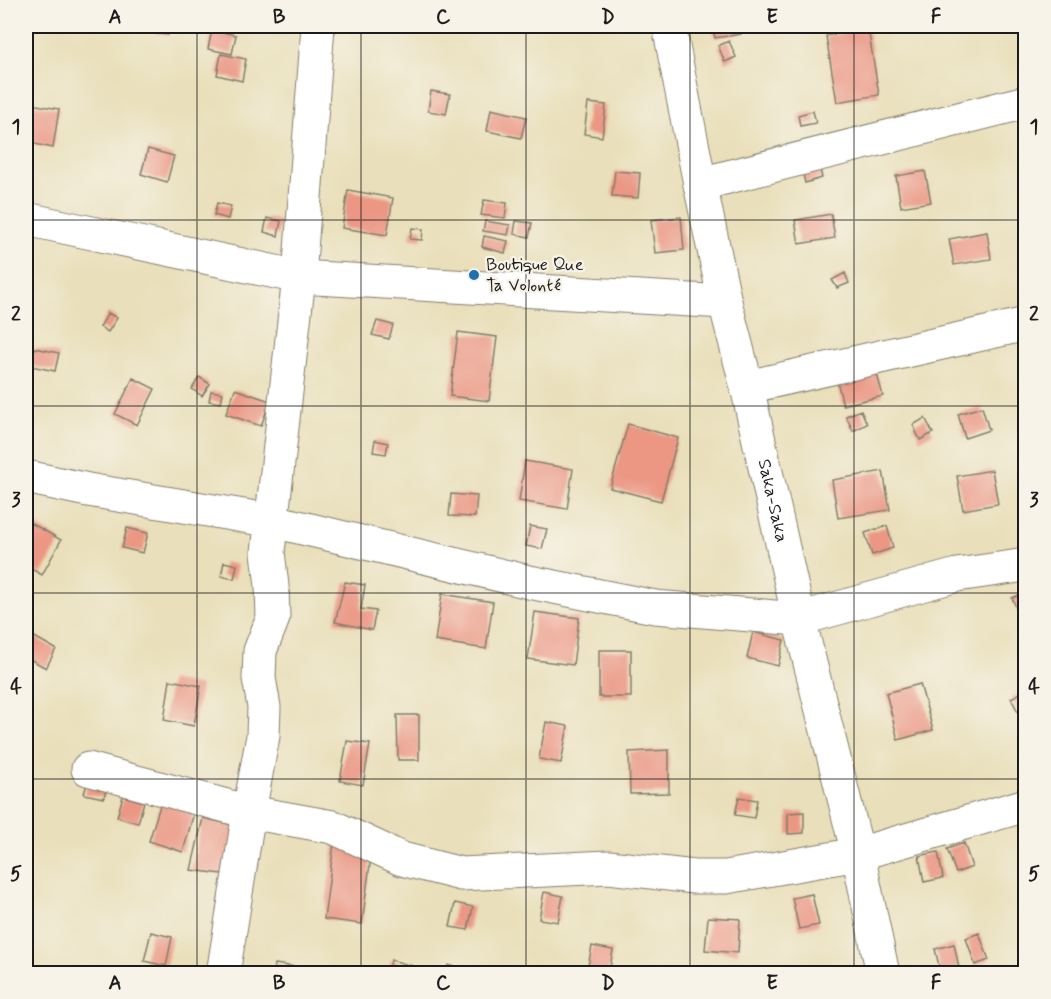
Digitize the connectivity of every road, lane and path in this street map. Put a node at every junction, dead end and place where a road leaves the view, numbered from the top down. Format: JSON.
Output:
{"nodes":[{"id":1,"x":318,"y":26,"type":"edge"},
{"id":2,"x":669,"y":26,"type":"edge"},
{"id":3,"x":1026,"y":102,"type":"edge"},
{"id":4,"x":700,"y":184,"type":"junction"},
{"id":5,"x":26,"y":219,"type":"edge"},
{"id":6,"x":299,"y":277,"type":"junction"},
{"id":7,"x":725,"y":303,"type":"junction"},
{"id":8,"x":1026,"y":324,"type":"edge"},
{"id":9,"x":747,"y":387,"type":"junction"},
{"id":10,"x":26,"y":477,"type":"edge"},
{"id":11,"x":273,"y":521,"type":"junction"},
{"id":12,"x":1026,"y":565,"type":"edge"},
{"id":13,"x":799,"y":619,"type":"junction"},
{"id":14,"x":88,"y":769,"type":"dead end"},
{"id":15,"x":1026,"y":805,"type":"edge"},
{"id":16,"x":249,"y":812,"type":"junction"},
{"id":17,"x":858,"y":854,"type":"junction"},
{"id":18,"x":223,"y":974,"type":"edge"},
{"id":19,"x":883,"y":974,"type":"edge"}],
"edges":[{"from":1,"to":6,"type":"street"},
{"from":2,"to":4,"type":"street","name":"Saka-Saka"},
{"from":3,"to":4,"type":"street"},
{"from":4,"to":7,"type":"street","name":"Saka-Saka"},
{"from":5,"to":6,"type":"street"},
{"from":6,"to":7,"type":"street"},
{"from":6,"to":11,"type":"street"},
{"from":7,"to":9,"type":"street","name":"Saka-Saka"},
{"from":8,"to":9,"type":"street"},
{"from":9,"to":13,"type":"street","name":"Saka-Saka"},
{"from":10,"to":11,"type":"street"},
{"from":11,"to":13,"type":"street"},
{"from":11,"to":16,"type":"street"},
{"from":12,"to":13,"type":"street"},
{"from":13,"to":17,"type":"street","name":"Saka-Saka"},
{"from":14,"to":16,"type":"street"},
{"from":15,"to":17,"type":"street"},
{"from":16,"to":17,"type":"street"},
{"from":16,"to":18,"type":"street"},
{"from":17,"to":19,"type":"street","name":"Saka-Saka"}]}
